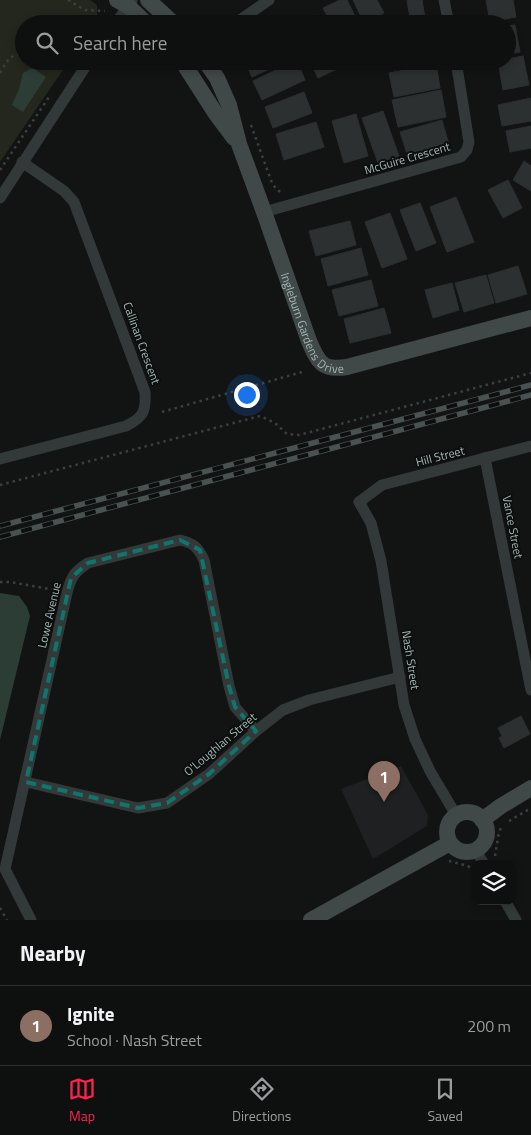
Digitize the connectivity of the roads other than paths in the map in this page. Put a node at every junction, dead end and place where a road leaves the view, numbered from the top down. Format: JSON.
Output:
{"nodes":[{"id":1,"x":148,"y":0,"type":"edge"},
{"id":2,"x":269,"y":0,"type":"edge"},
{"id":3,"x":444,"y":0,"type":"edge"},
{"id":4,"x":121,"y":4,"type":"edge"},
{"id":5,"x":135,"y":15,"type":"edge"},
{"id":6,"x":164,"y":15,"type":"edge"},
{"id":7,"x":247,"y":15,"type":"edge"},
{"id":8,"x":447,"y":15,"type":"edge"},
{"id":9,"x":83,"y":70,"type":"edge"},
{"id":10,"x":188,"y":70,"type":"edge"},
{"id":11,"x":211,"y":70,"type":"edge"},
{"id":12,"x":457,"y":70,"type":"edge"},
{"id":13,"x":239,"y":144,"type":"junction"},
{"id":14,"x":22,"y":162,"type":"junction"},
{"id":15,"x":0,"y":198,"type":"edge"},
{"id":16,"x":264,"y":212,"type":"junction"},
{"id":17,"x":531,"y":318,"type":"edge"},
{"id":18,"x":531,"y":446,"type":"edge"},
{"id":19,"x":485,"y":458,"type":"junction"},
{"id":20,"x":0,"y":459,"type":"edge"},
{"id":21,"x":359,"y":502,"type":"joint"},
{"id":22,"x":400,"y":677,"type":"junction"},
{"id":23,"x":531,"y":690,"type":"edge"},
{"id":24,"x":256,"y":731,"type":"junction"},
{"id":25,"x":26,"y":782,"type":"junction"},
{"id":26,"x":531,"y":788,"type":"edge"},
{"id":27,"x":456,"y":815,"type":"junction"},
{"id":28,"x":482,"y":820,"type":"junction"},
{"id":29,"x":450,"y":842,"type":"junction"},
{"id":30,"x":476,"y":849,"type":"junction"},
{"id":31,"x":482,"y":860,"type":"edge"},
{"id":32,"x":508,"y":905,"type":"edge"},
{"id":33,"x":31,"y":920,"type":"edge"},
{"id":34,"x":311,"y":920,"type":"edge"},
{"id":35,"x":516,"y":920,"type":"edge"}],
"edges":[{"from":1,"to":6,"type":"street"},
{"from":2,"to":7,"type":"street"},
{"from":3,"to":8,"type":"street"},
{"from":4,"to":5,"type":"street"},
{"from":9,"to":14,"type":"street"},
{"from":10,"to":13,"type":"street","name":"Ingleburn Gardens Drive"},
{"from":11,"to":13,"type":"street","name":"Ingleburn Gardens Drive"},
{"from":12,"to":16,"type":"street","name":"McGuire Crescent"},
{"from":13,"to":16,"type":"street","name":"Ingleburn Gardens Drive"},
{"from":14,"to":15,"type":"street"},
{"from":14,"to":20,"type":"street","name":"Callinan Crescent"},
{"from":16,"to":17,"type":"street","name":"Ingleburn Gardens Drive"},
{"from":18,"to":19,"type":"street","name":"Hill Street"},
{"from":19,"to":21,"type":"street","name":"Hill Street"},
{"from":19,"to":23,"type":"street","name":"Vance Street"},
{"from":21,"to":22,"type":"street","name":"Nash Street"},
{"from":22,"to":24,"type":"street","name":"O'Loughlan Street"},
{"from":22,"to":27,"type":"street","name":"Nash Street"},
{"from":24,"to":25,"type":"street","name":"O'Loughlan Street"},
{"from":24,"to":25,"type":"street","name":"Lowe Avenue"},
{"from":25,"to":33,"type":"street","name":"Lowe Avenue"},
{"from":26,"to":28,"type":"street"},
{"from":27,"to":28,"type":"street"},
{"from":27,"to":29,"type":"street"},
{"from":28,"to":30,"type":"street"},
{"from":29,"to":30,"type":"street"},
{"from":29,"to":34,"type":"street"},
{"from":30,"to":31,"type":"street"},
{"from":32,"to":35,"type":"street"}]}
